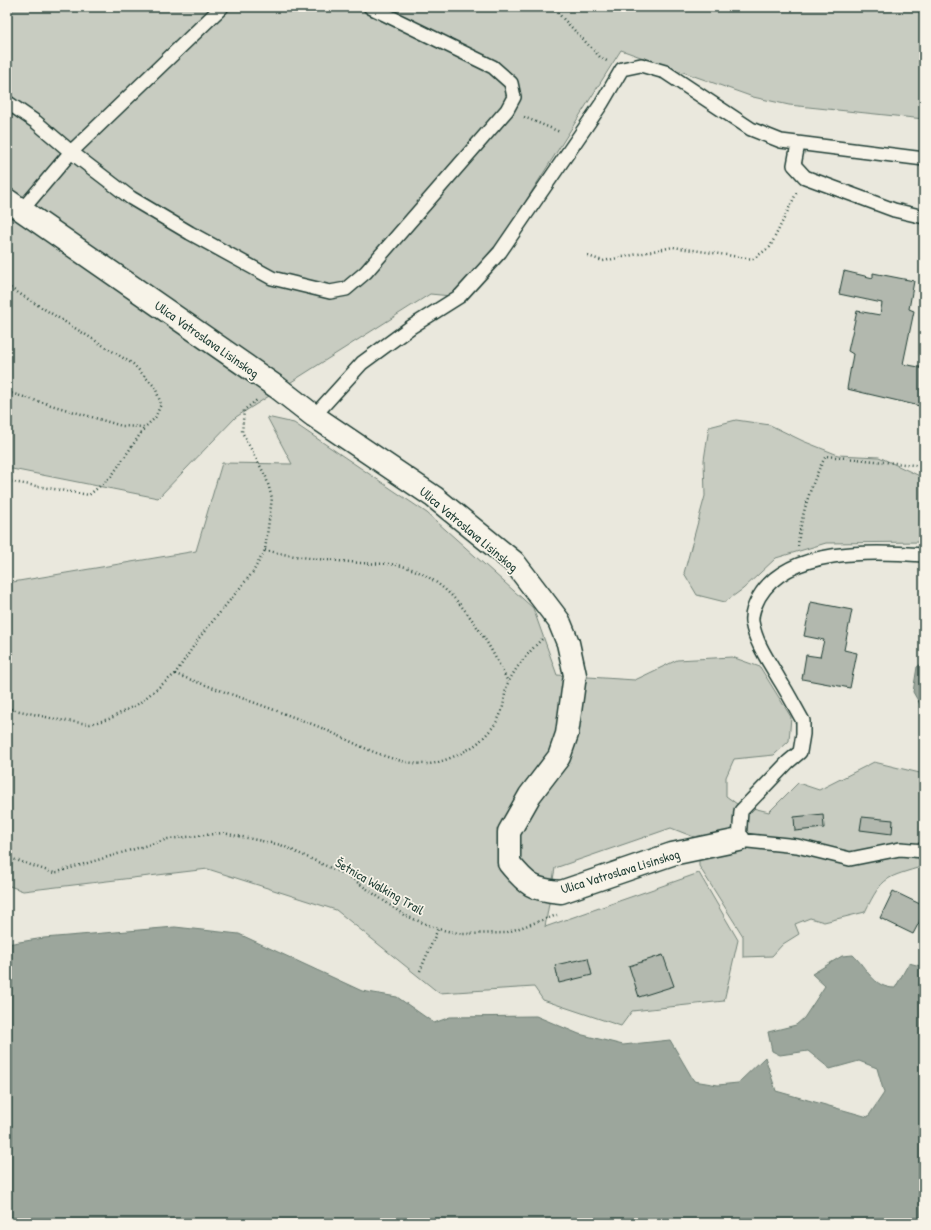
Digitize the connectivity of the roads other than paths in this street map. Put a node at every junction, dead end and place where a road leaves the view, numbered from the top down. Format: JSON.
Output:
{"nodes":[{"id":1,"x":222,"y":7,"type":"edge"},
{"id":2,"x":370,"y":7,"type":"edge"},
{"id":3,"x":7,"y":102,"type":"edge"},
{"id":4,"x":798,"y":144,"type":"junction"},
{"id":5,"x":71,"y":152,"type":"junction"},
{"id":6,"x":924,"y":159,"type":"edge"},
{"id":7,"x":14,"y":205,"type":"edge"},
{"id":8,"x":924,"y":217,"type":"edge"},
{"id":9,"x":314,"y":416,"type":"junction"},
{"id":10,"x":924,"y":555,"type":"edge"},
{"id":11,"x":739,"y":840,"type":"junction"},
{"id":12,"x":924,"y":851,"type":"edge"}],
"edges":[{"from":1,"to":5,"type":"lane"},
{"from":2,"to":5,"type":"lane"},
{"from":3,"to":5,"type":"lane"},
{"from":4,"to":6,"type":"lane"},
{"from":4,"to":8,"type":"lane"},
{"from":4,"to":9,"type":"lane"},
{"from":5,"to":7,"type":"lane"},
{"from":7,"to":9,"type":"street","name":"Ulica Vatroslava Lisinskog"},
{"from":9,"to":11,"type":"street","name":"Ulica Vatroslava Lisinskog"},
{"from":10,"to":11,"type":"lane"},
{"from":11,"to":12,"type":"lane"}]}
